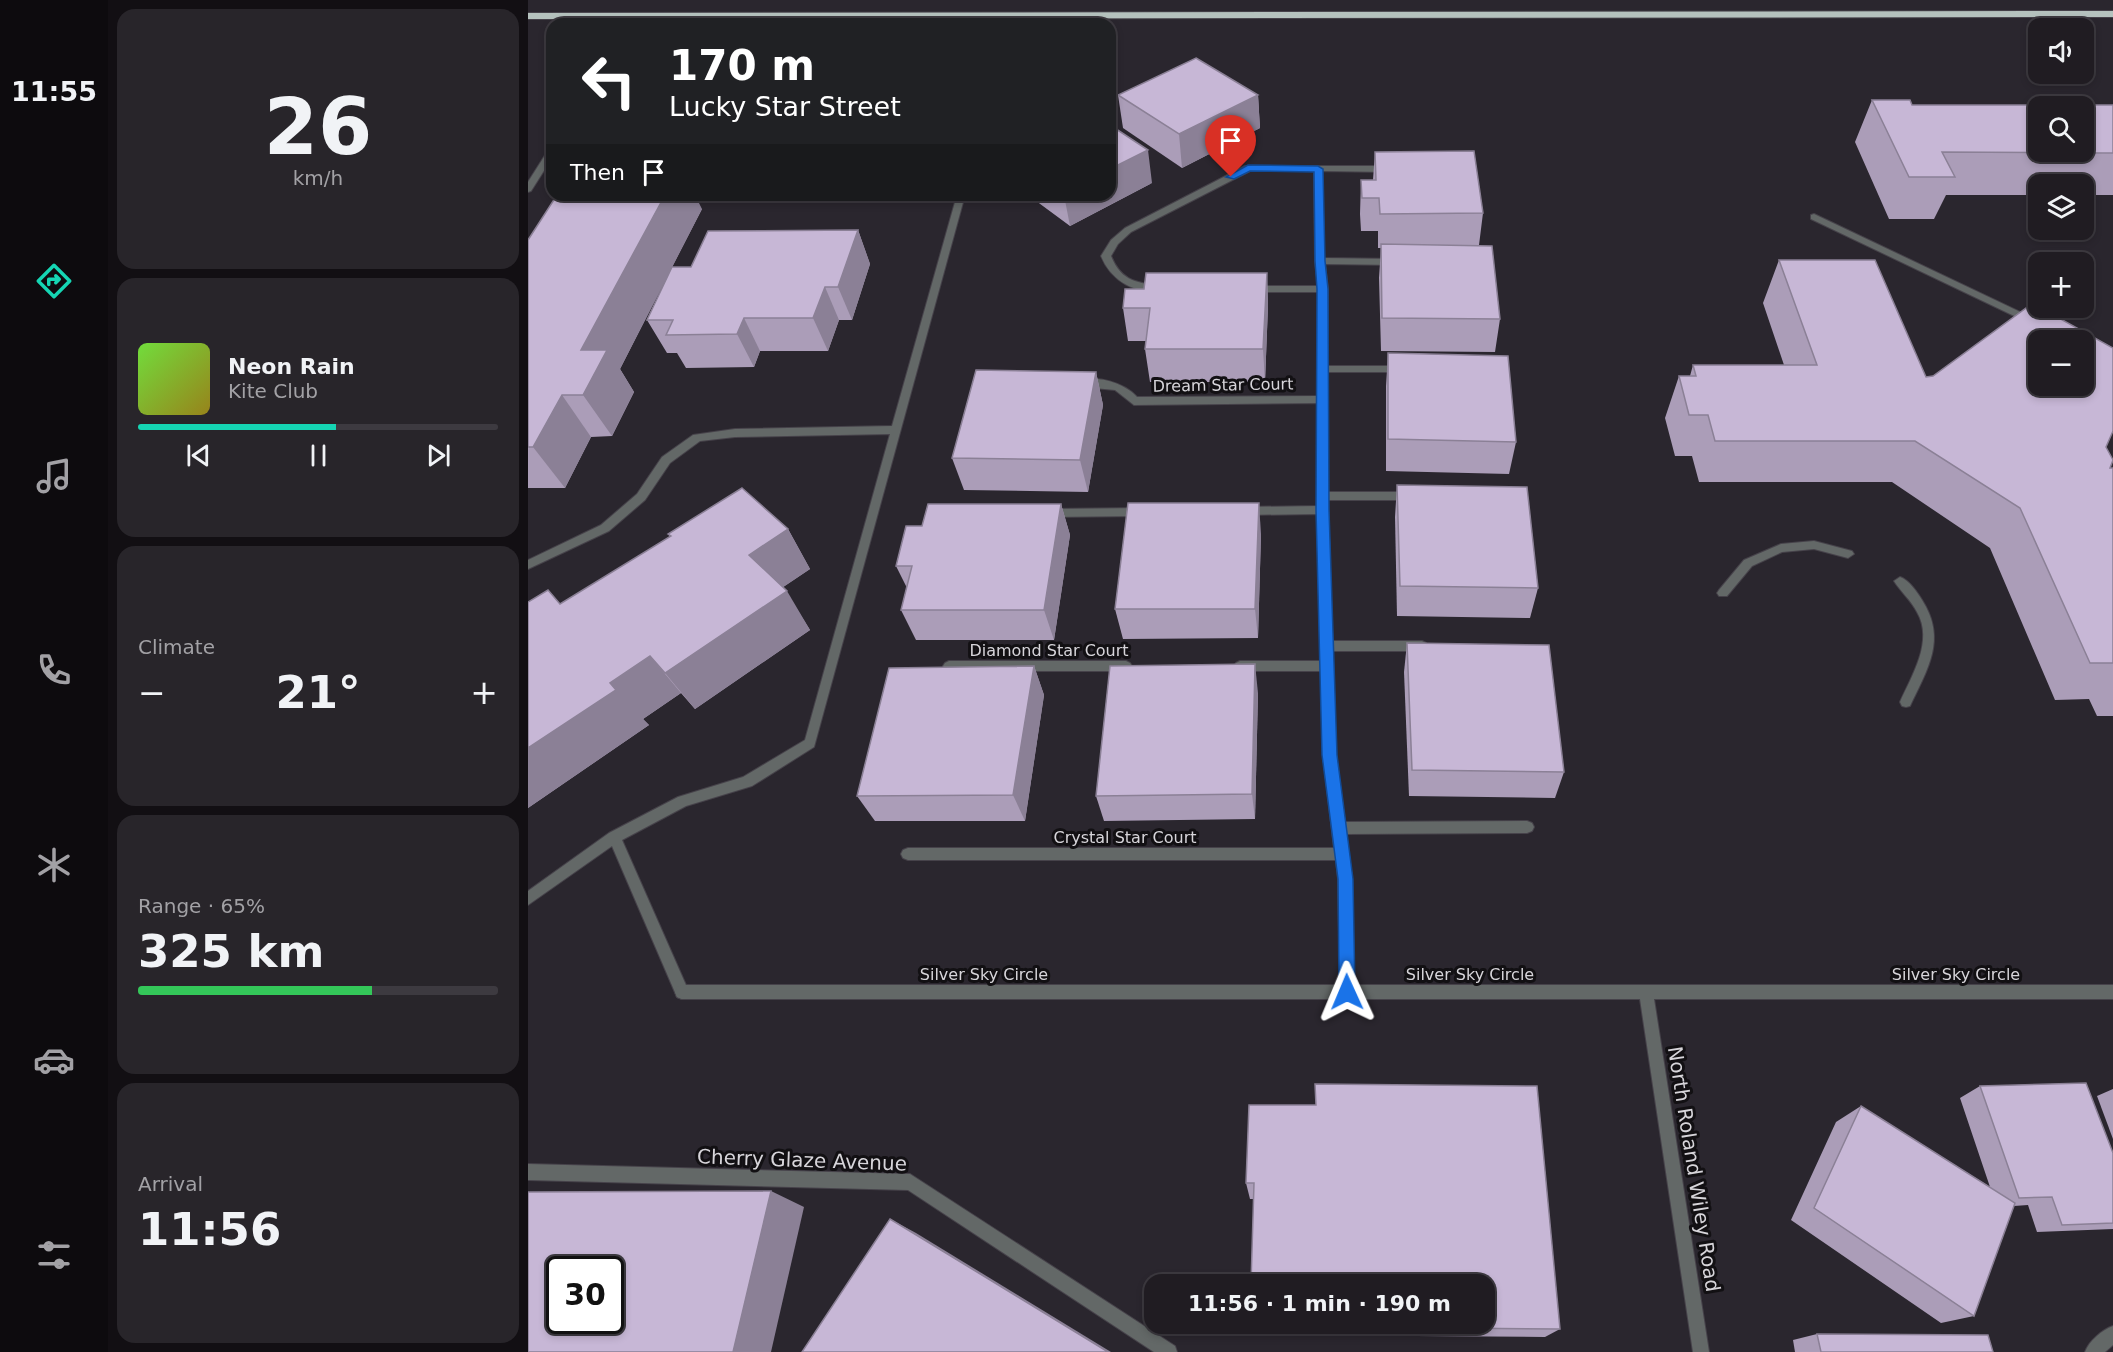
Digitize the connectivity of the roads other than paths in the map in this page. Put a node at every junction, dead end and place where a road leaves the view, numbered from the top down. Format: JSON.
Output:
{"nodes":[{"id":1,"x":2113,"y":14,"type":"edge"},
{"id":2,"x":528,"y":16,"type":"edge"},
{"id":3,"x":546,"y":160,"type":"edge"},
{"id":4,"x":1318,"y":169,"type":"junction"},
{"id":5,"x":1400,"y":169,"type":"edge"},
{"id":6,"x":528,"y":189,"type":"edge"},
{"id":7,"x":959,"y":201,"type":"edge"},
{"id":8,"x":1814,"y":217,"type":"dead end"},
{"id":9,"x":1320,"y":261,"type":"junction"},
{"id":10,"x":1401,"y":262,"type":"edge"},
{"id":11,"x":1171,"y":289,"type":"edge"},
{"id":12,"x":1241,"y":289,"type":"edge"},
{"id":13,"x":1323,"y":289,"type":"junction"},
{"id":14,"x":2044,"y":327,"type":"edge"},
{"id":15,"x":1322,"y":369,"type":"junction"},
{"id":16,"x":1411,"y":369,"type":"edge"},
{"id":17,"x":1072,"y":384,"type":"edge"},
{"id":18,"x":1322,"y":399,"type":"junction"},
{"id":19,"x":896,"y":430,"type":"junction"},
{"id":20,"x":1323,"y":496,"type":"junction"},
{"id":21,"x":1425,"y":496,"type":"edge"},
{"id":22,"x":1323,"y":510,"type":"junction"},
{"id":23,"x":1228,"y":511,"type":"edge"},
{"id":24,"x":1156,"y":512,"type":"edge"},
{"id":25,"x":1038,"y":513,"type":"edge"},
{"id":26,"x":1848,"y":554,"type":"dead end"},
{"id":27,"x":528,"y":565,"type":"edge"},
{"id":28,"x":1900,"y":582,"type":"dead end"},
{"id":29,"x":1723,"y":593,"type":"dead end"},
{"id":30,"x":1328,"y":646,"type":"junction"},
{"id":31,"x":1430,"y":646,"type":"edge"},
{"id":32,"x":949,"y":666,"type":"edge"},
{"id":33,"x":1139,"y":666,"type":"edge"},
{"id":34,"x":1222,"y":666,"type":"edge"},
{"id":35,"x":1328,"y":666,"type":"junction"},
{"id":36,"x":1906,"y":702,"type":"dead end"},
{"id":37,"x":1527,"y":827,"type":"dead end"},
{"id":38,"x":1339,"y":828,"type":"junction"},
{"id":39,"x":614,"y":837,"type":"junction"},
{"id":40,"x":908,"y":854,"type":"dead end"},
{"id":41,"x":1342,"y":854,"type":"junction"},
{"id":42,"x":528,"y":899,"type":"edge"},
{"id":43,"x":1347,"y":992,"type":"junction"},
{"id":44,"x":1646,"y":992,"type":"junction"},
{"id":45,"x":2113,"y":992,"type":"edge"},
{"id":46,"x":528,"y":1172,"type":"edge"},
{"id":47,"x":2113,"y":1334,"type":"edge"},
{"id":48,"x":1168,"y":1352,"type":"edge"},
{"id":49,"x":1701,"y":1352,"type":"edge"},
{"id":50,"x":2093,"y":1352,"type":"edge"}],
"edges":[{"from":1,"to":2,"type":"highway"},
{"from":3,"to":6,"type":"street"},
{"from":4,"to":5,"type":"street"},
{"from":4,"to":9,"type":"street"},
{"from":4,"to":11,"type":"street"},
{"from":7,"to":19,"type":"street"},
{"from":8,"to":14,"type":"street"},
{"from":9,"to":10,"type":"street"},
{"from":9,"to":13,"type":"street"},
{"from":12,"to":13,"type":"street"},
{"from":13,"to":15,"type":"street"},
{"from":15,"to":16,"type":"street"},
{"from":15,"to":18,"type":"street"},
{"from":17,"to":18,"type":"street","name":"Dream Star Court"},
{"from":18,"to":20,"type":"street"},
{"from":19,"to":27,"type":"street"},
{"from":19,"to":39,"type":"street"},
{"from":20,"to":21,"type":"street"},
{"from":20,"to":22,"type":"street"},
{"from":22,"to":23,"type":"street"},
{"from":22,"to":30,"type":"street"},
{"from":24,"to":25,"type":"street"},
{"from":26,"to":29,"type":"street"},
{"from":28,"to":36,"type":"street"},
{"from":30,"to":31,"type":"street"},
{"from":30,"to":35,"type":"street"},
{"from":32,"to":33,"type":"street","name":"Diamond Star Court"},
{"from":34,"to":35,"type":"street"},
{"from":35,"to":38,"type":"street"},
{"from":37,"to":38,"type":"street"},
{"from":38,"to":41,"type":"street"},
{"from":39,"to":42,"type":"street"},
{"from":39,"to":43,"type":"street","name":"Silver Sky Circle"},
{"from":40,"to":41,"type":"street","name":"Crystal Star Court"},
{"from":41,"to":43,"type":"street"},
{"from":43,"to":44,"type":"street","name":"Silver Sky Circle"},
{"from":44,"to":45,"type":"street","name":"Silver Sky Circle"},
{"from":44,"to":49,"type":"street","name":"North Roland Wiley Road"},
{"from":46,"to":48,"type":"street","name":"Cherry Glaze Avenue"},
{"from":47,"to":50,"type":"street"}]}
